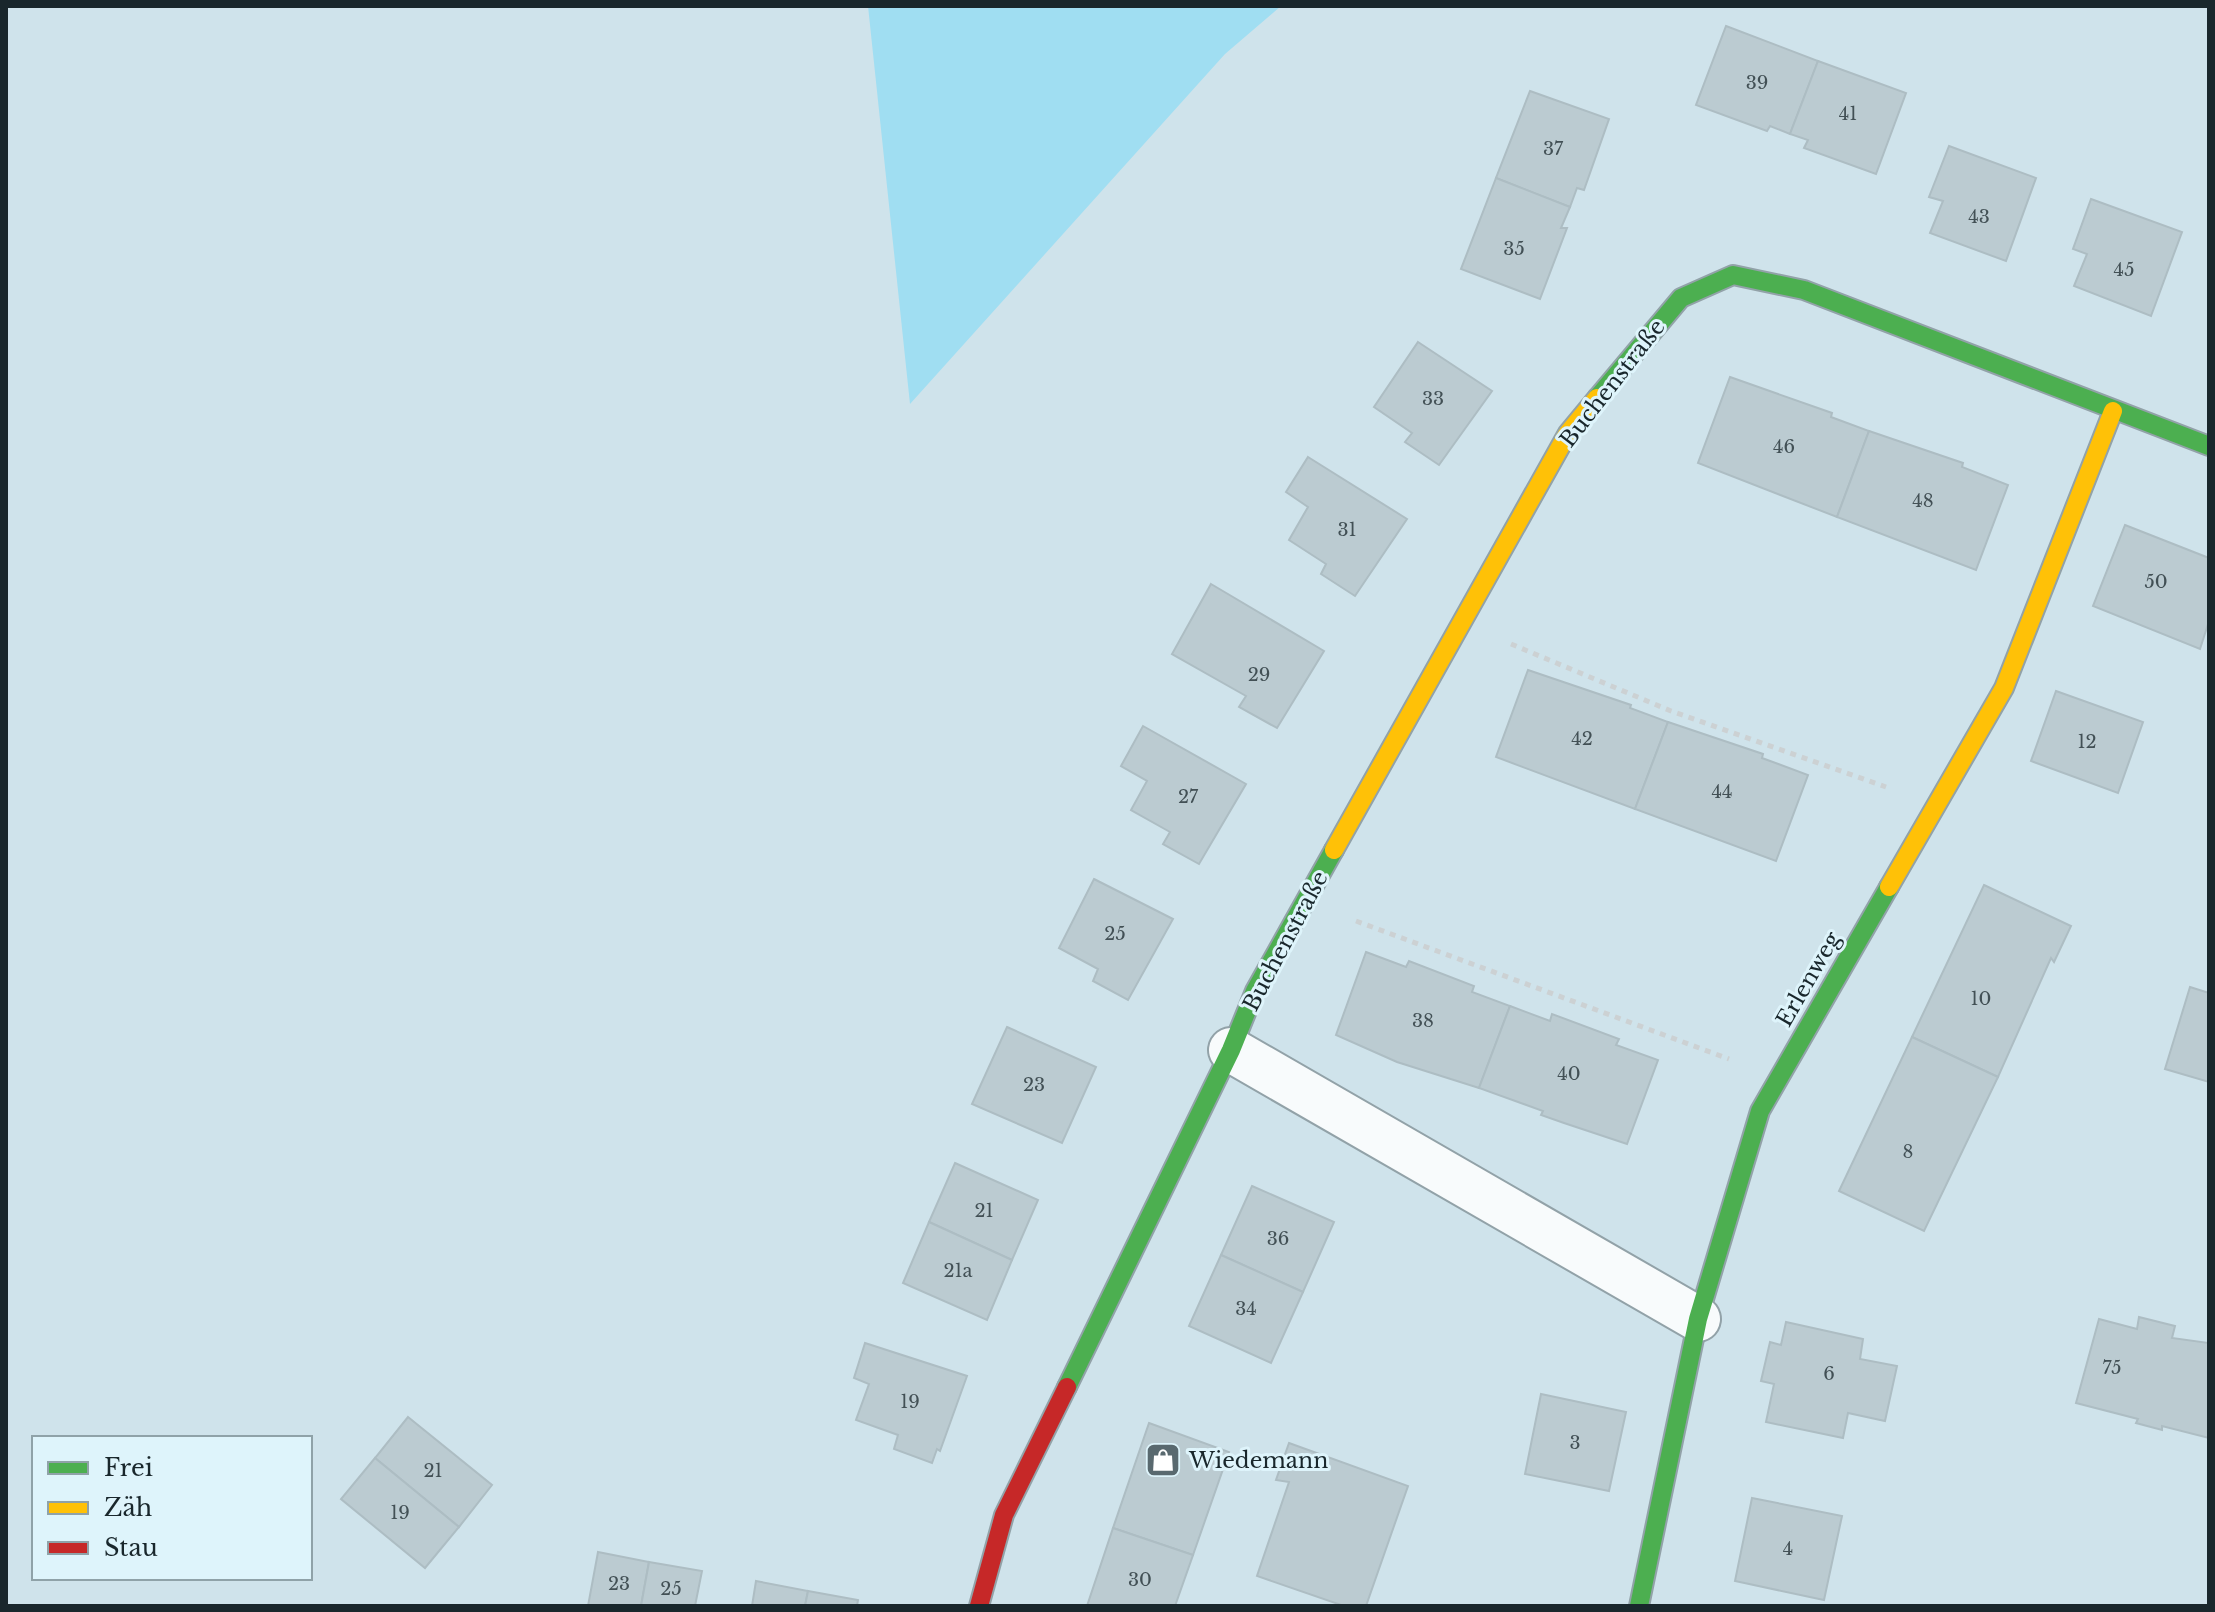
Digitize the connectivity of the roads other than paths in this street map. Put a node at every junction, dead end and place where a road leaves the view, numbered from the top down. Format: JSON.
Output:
{"nodes":[{"id":1,"x":2113,"y":411,"type":"junction"},
{"id":2,"x":2209,"y":446,"type":"edge"},
{"id":3,"x":1231,"y":1050,"type":"junction"},
{"id":4,"x":1698,"y":1319,"type":"junction"},
{"id":5,"x":979,"y":1606,"type":"edge"},
{"id":6,"x":1639,"y":1606,"type":"edge"}],
"edges":[{"from":1,"to":2,"type":"street","name":"Buchenstraße"},
{"from":1,"to":3,"type":"street","name":"Buchenstraße"},
{"from":1,"to":4,"type":"street","name":"Erlenweg"},
{"from":3,"to":4,"type":"street"},
{"from":3,"to":5,"type":"street","name":"Buchenstraße"},
{"from":4,"to":6,"type":"street","name":"Erlenweg"}]}
